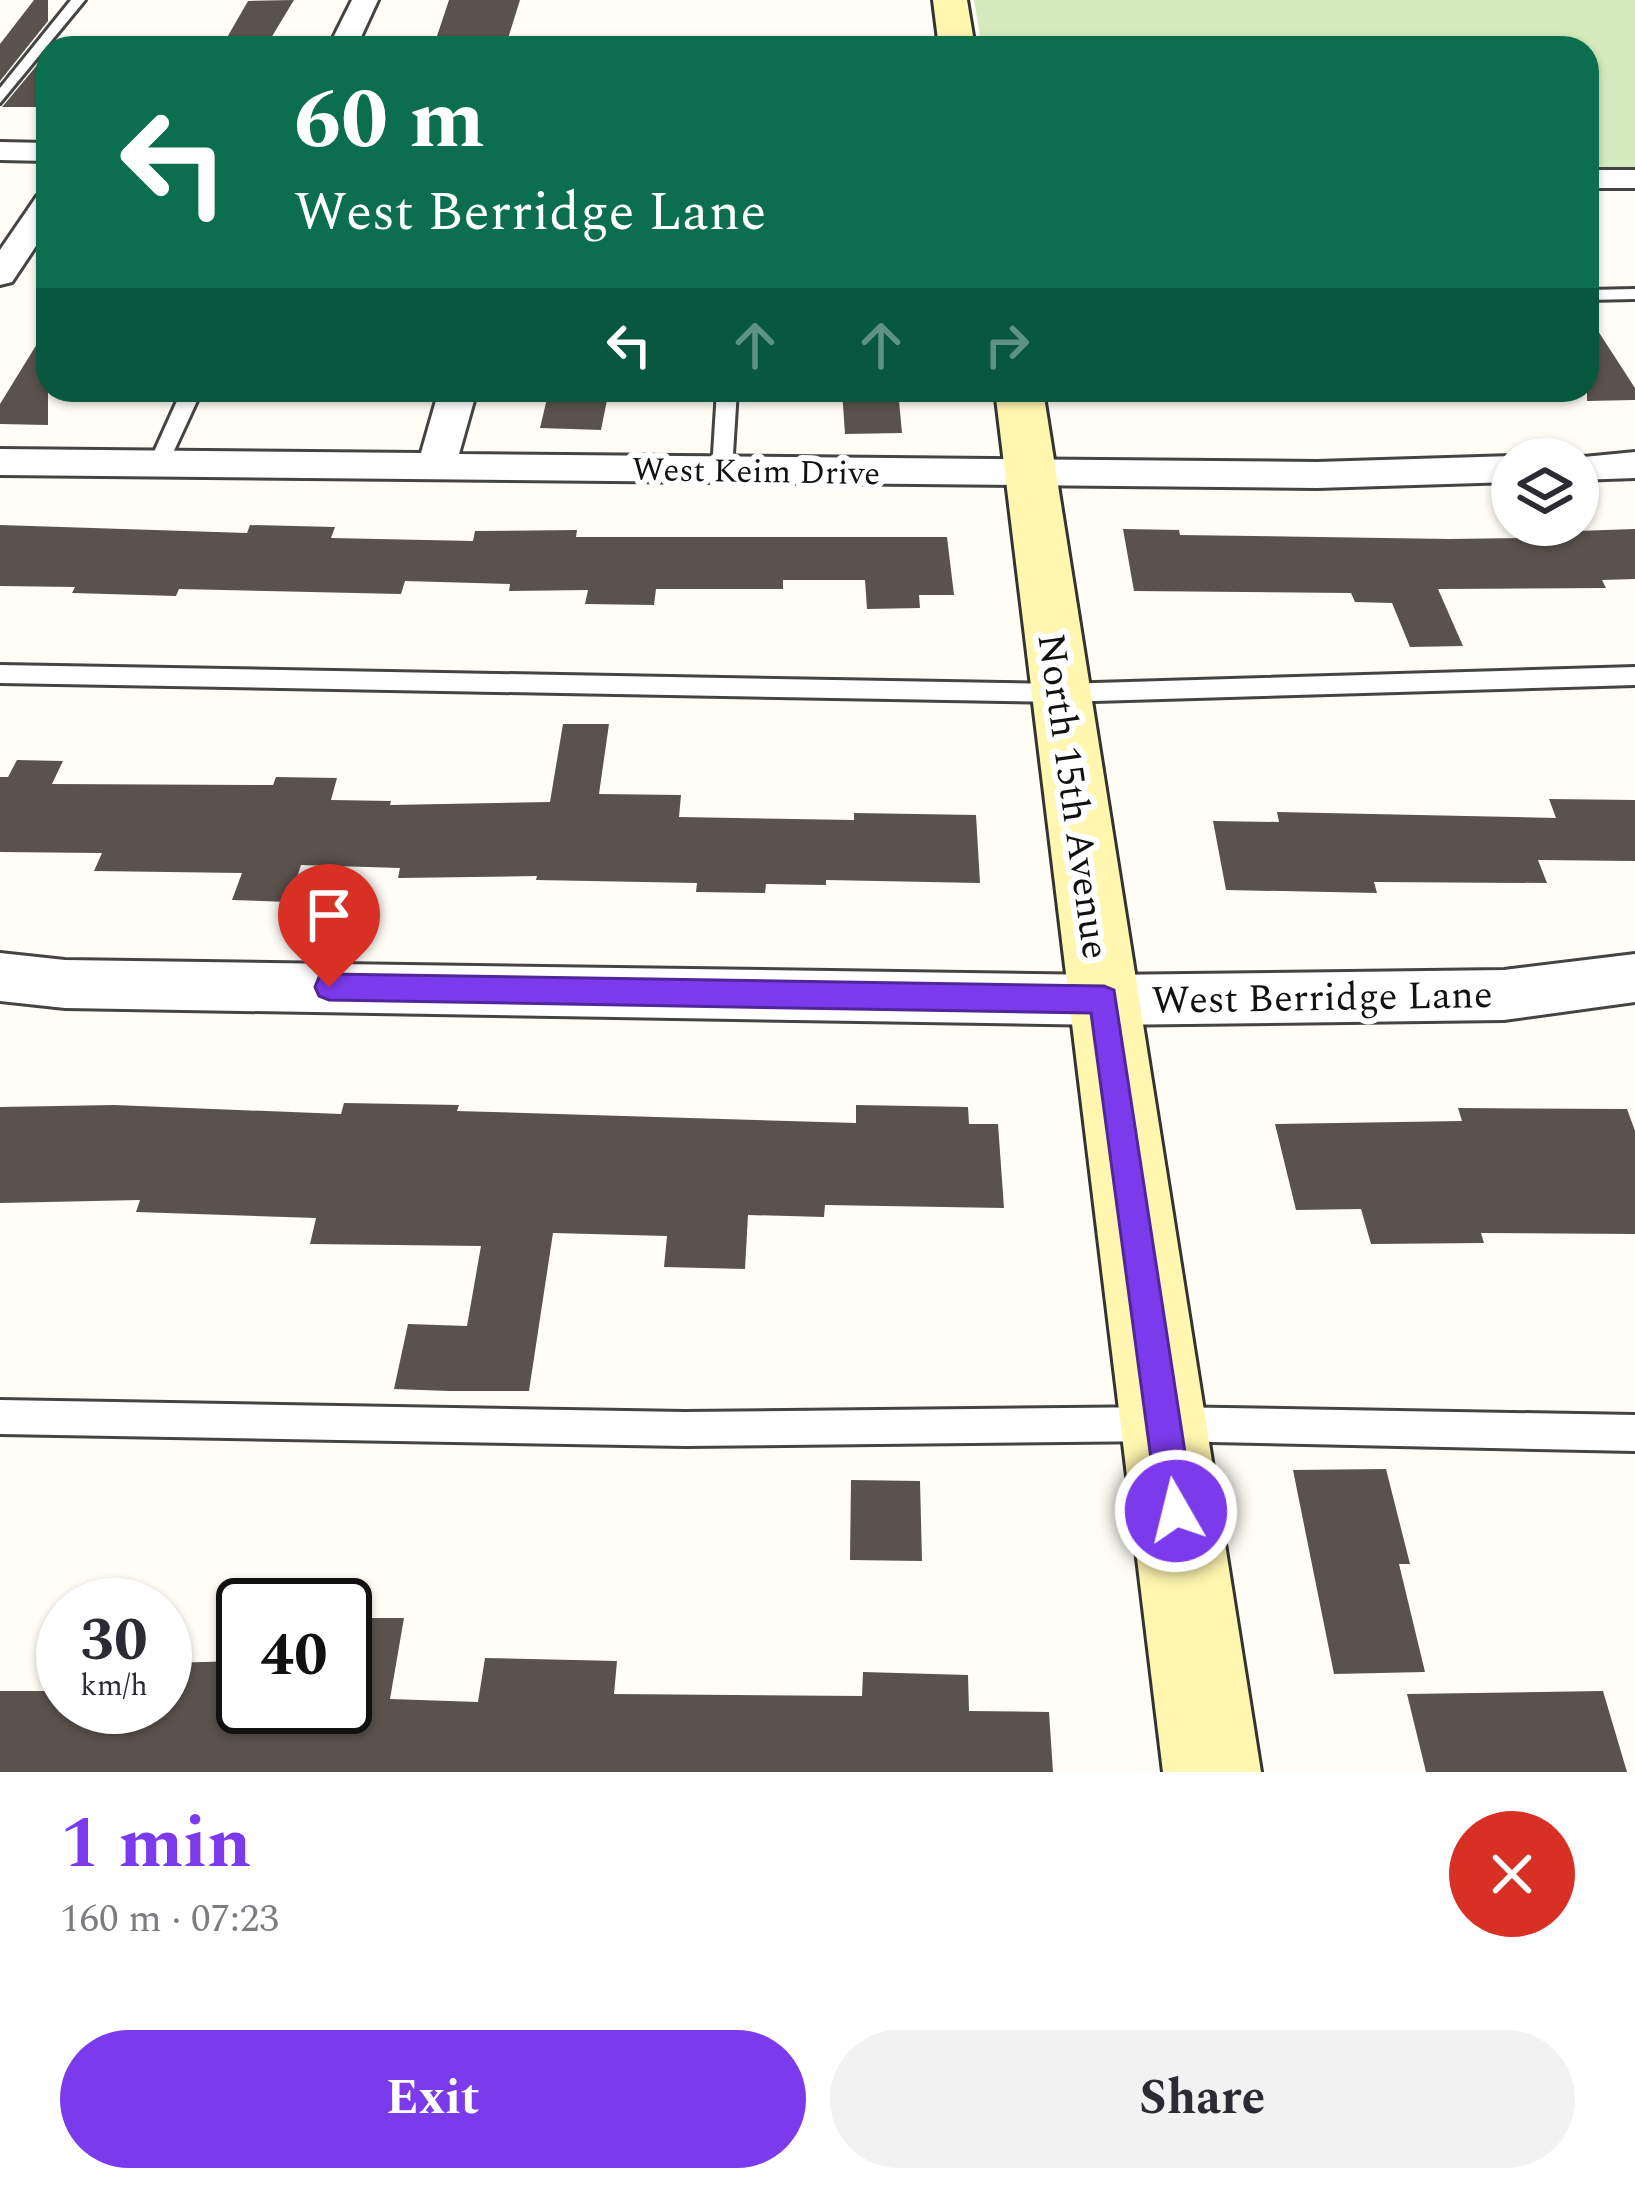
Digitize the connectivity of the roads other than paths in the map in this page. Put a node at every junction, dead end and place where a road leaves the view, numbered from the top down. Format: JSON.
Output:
{"nodes":[{"id":1,"x":78,"y":0,"type":"edge"},
{"id":2,"x":365,"y":0,"type":"edge"},
{"id":3,"x":950,"y":0,"type":"edge"},
{"id":4,"x":49,"y":36,"type":"edge"},
{"id":5,"x":348,"y":36,"type":"edge"},
{"id":6,"x":955,"y":36,"type":"edge"},
{"id":7,"x":36,"y":53,"type":"edge"},
{"id":8,"x":0,"y":98,"type":"edge"},
{"id":9,"x":0,"y":151,"type":"edge"},
{"id":10,"x":36,"y":152,"type":"edge"},
{"id":11,"x":1599,"y":179,"type":"edge"},
{"id":12,"x":1635,"y":179,"type":"edge"},
{"id":13,"x":36,"y":221,"type":"edge"},
{"id":14,"x":0,"y":275,"type":"edge"},
{"id":15,"x":1635,"y":294,"type":"edge"},
{"id":16,"x":1599,"y":295,"type":"edge"},
{"id":17,"x":187,"y":402,"type":"edge"},
{"id":18,"x":455,"y":402,"type":"edge"},
{"id":19,"x":726,"y":402,"type":"edge"},
{"id":20,"x":1021,"y":402,"type":"edge"},
{"id":21,"x":0,"y":462,"type":"edge"},
{"id":22,"x":159,"y":464,"type":"junction"},
{"id":23,"x":437,"y":464,"type":"junction"},
{"id":24,"x":1635,"y":465,"type":"edge"},
{"id":25,"x":1599,"y":466,"type":"edge"},
{"id":26,"x":722,"y":470,"type":"junction"},
{"id":27,"x":1491,"y":470,"type":"edge"},
{"id":28,"x":1031,"y":472,"type":"junction"},
{"id":29,"x":0,"y":674,"type":"edge"},
{"id":30,"x":1635,"y":676,"type":"edge"},
{"id":31,"x":1061,"y":693,"type":"junction"},
{"id":32,"x":0,"y":977,"type":"edge"},
{"id":33,"x":1635,"y":978,"type":"edge"},
{"id":34,"x":1104,"y":1000,"type":"junction"},
{"id":35,"x":0,"y":1417,"type":"edge"},
{"id":36,"x":1164,"y":1424,"type":"junction"},
{"id":37,"x":1635,"y":1433,"type":"edge"},
{"id":38,"x":1212,"y":1772,"type":"edge"}],
"edges":[{"from":1,"to":4,"type":"lane"},
{"from":2,"to":5,"type":"street"},
{"from":3,"to":6,"type":"street"},
{"from":7,"to":8,"type":"lane"},
{"from":9,"to":10,"type":"street"},
{"from":11,"to":12,"type":"street"},
{"from":13,"to":14,"type":"street"},
{"from":15,"to":16,"type":"lane"},
{"from":17,"to":22,"type":"lane"},
{"from":18,"to":23,"type":"street"},
{"from":19,"to":26,"type":"lane"},
{"from":20,"to":28,"type":"street","name":"North 15th Avenue"},
{"from":21,"to":22,"type":"street","name":"West Keim Drive"},
{"from":22,"to":23,"type":"street","name":"West Keim Drive"},
{"from":23,"to":26,"type":"street","name":"West Keim Drive"},
{"from":24,"to":25,"type":"street"},
{"from":26,"to":28,"type":"street","name":"West Keim Drive"},
{"from":27,"to":28,"type":"street","name":"West Keim Drive"},
{"from":28,"to":31,"type":"street","name":"North 15th Avenue"},
{"from":29,"to":31,"type":"lane"},
{"from":30,"to":31,"type":"lane"},
{"from":31,"to":34,"type":"street","name":"North 15th Avenue"},
{"from":32,"to":34,"type":"street","name":"West Berridge Lane"},
{"from":33,"to":34,"type":"street","name":"West Berridge Lane"},
{"from":34,"to":36,"type":"street","name":"North 15th Avenue"},
{"from":35,"to":36,"type":"lane"},
{"from":36,"to":37,"type":"lane"},
{"from":36,"to":38,"type":"street","name":"North 15th Avenue"}]}
